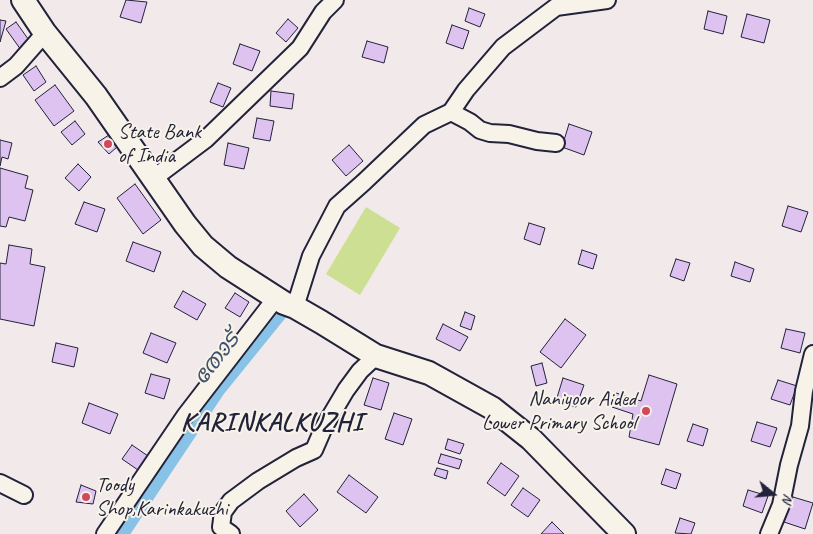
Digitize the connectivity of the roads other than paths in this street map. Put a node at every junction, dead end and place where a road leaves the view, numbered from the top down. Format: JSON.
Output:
{"nodes":[{"id":1,"x":23,"y":0,"type":"edge"},
{"id":2,"x":335,"y":0,"type":"edge"},
{"id":3,"x":605,"y":0,"type":"edge"},
{"id":4,"x":45,"y":33,"type":"junction"},
{"id":5,"x":0,"y":78,"type":"edge"},
{"id":6,"x":451,"y":112,"type":"junction"},
{"id":7,"x":556,"y":143,"type":"dead end"},
{"id":8,"x":154,"y":178,"type":"junction"},
{"id":9,"x":285,"y":302,"type":"junction"},
{"id":10,"x":813,"y":354,"type":"edge"},
{"id":11,"x":376,"y":356,"type":"junction"},
{"id":12,"x":0,"y":483,"type":"edge"},
{"id":13,"x":24,"y":495,"type":"dead end"},
{"id":14,"x":105,"y":534,"type":"edge"},
{"id":15,"x":231,"y":534,"type":"edge"},
{"id":16,"x":624,"y":534,"type":"edge"},
{"id":17,"x":769,"y":534,"type":"edge"}],
"edges":[{"from":1,"to":4,"type":"main road"},
{"from":2,"to":8,"type":"street"},
{"from":3,"to":6,"type":"street"},
{"from":4,"to":5,"type":"street"},
{"from":4,"to":8,"type":"main road"},
{"from":6,"to":7,"type":"street"},
{"from":6,"to":9,"type":"street"},
{"from":8,"to":9,"type":"main road"},
{"from":9,"to":11,"type":"main road"},
{"from":9,"to":14,"type":"street"},
{"from":10,"to":17,"type":"street"},
{"from":11,"to":15,"type":"street"},
{"from":11,"to":16,"type":"main road"},
{"from":12,"to":13,"type":"street"}]}
